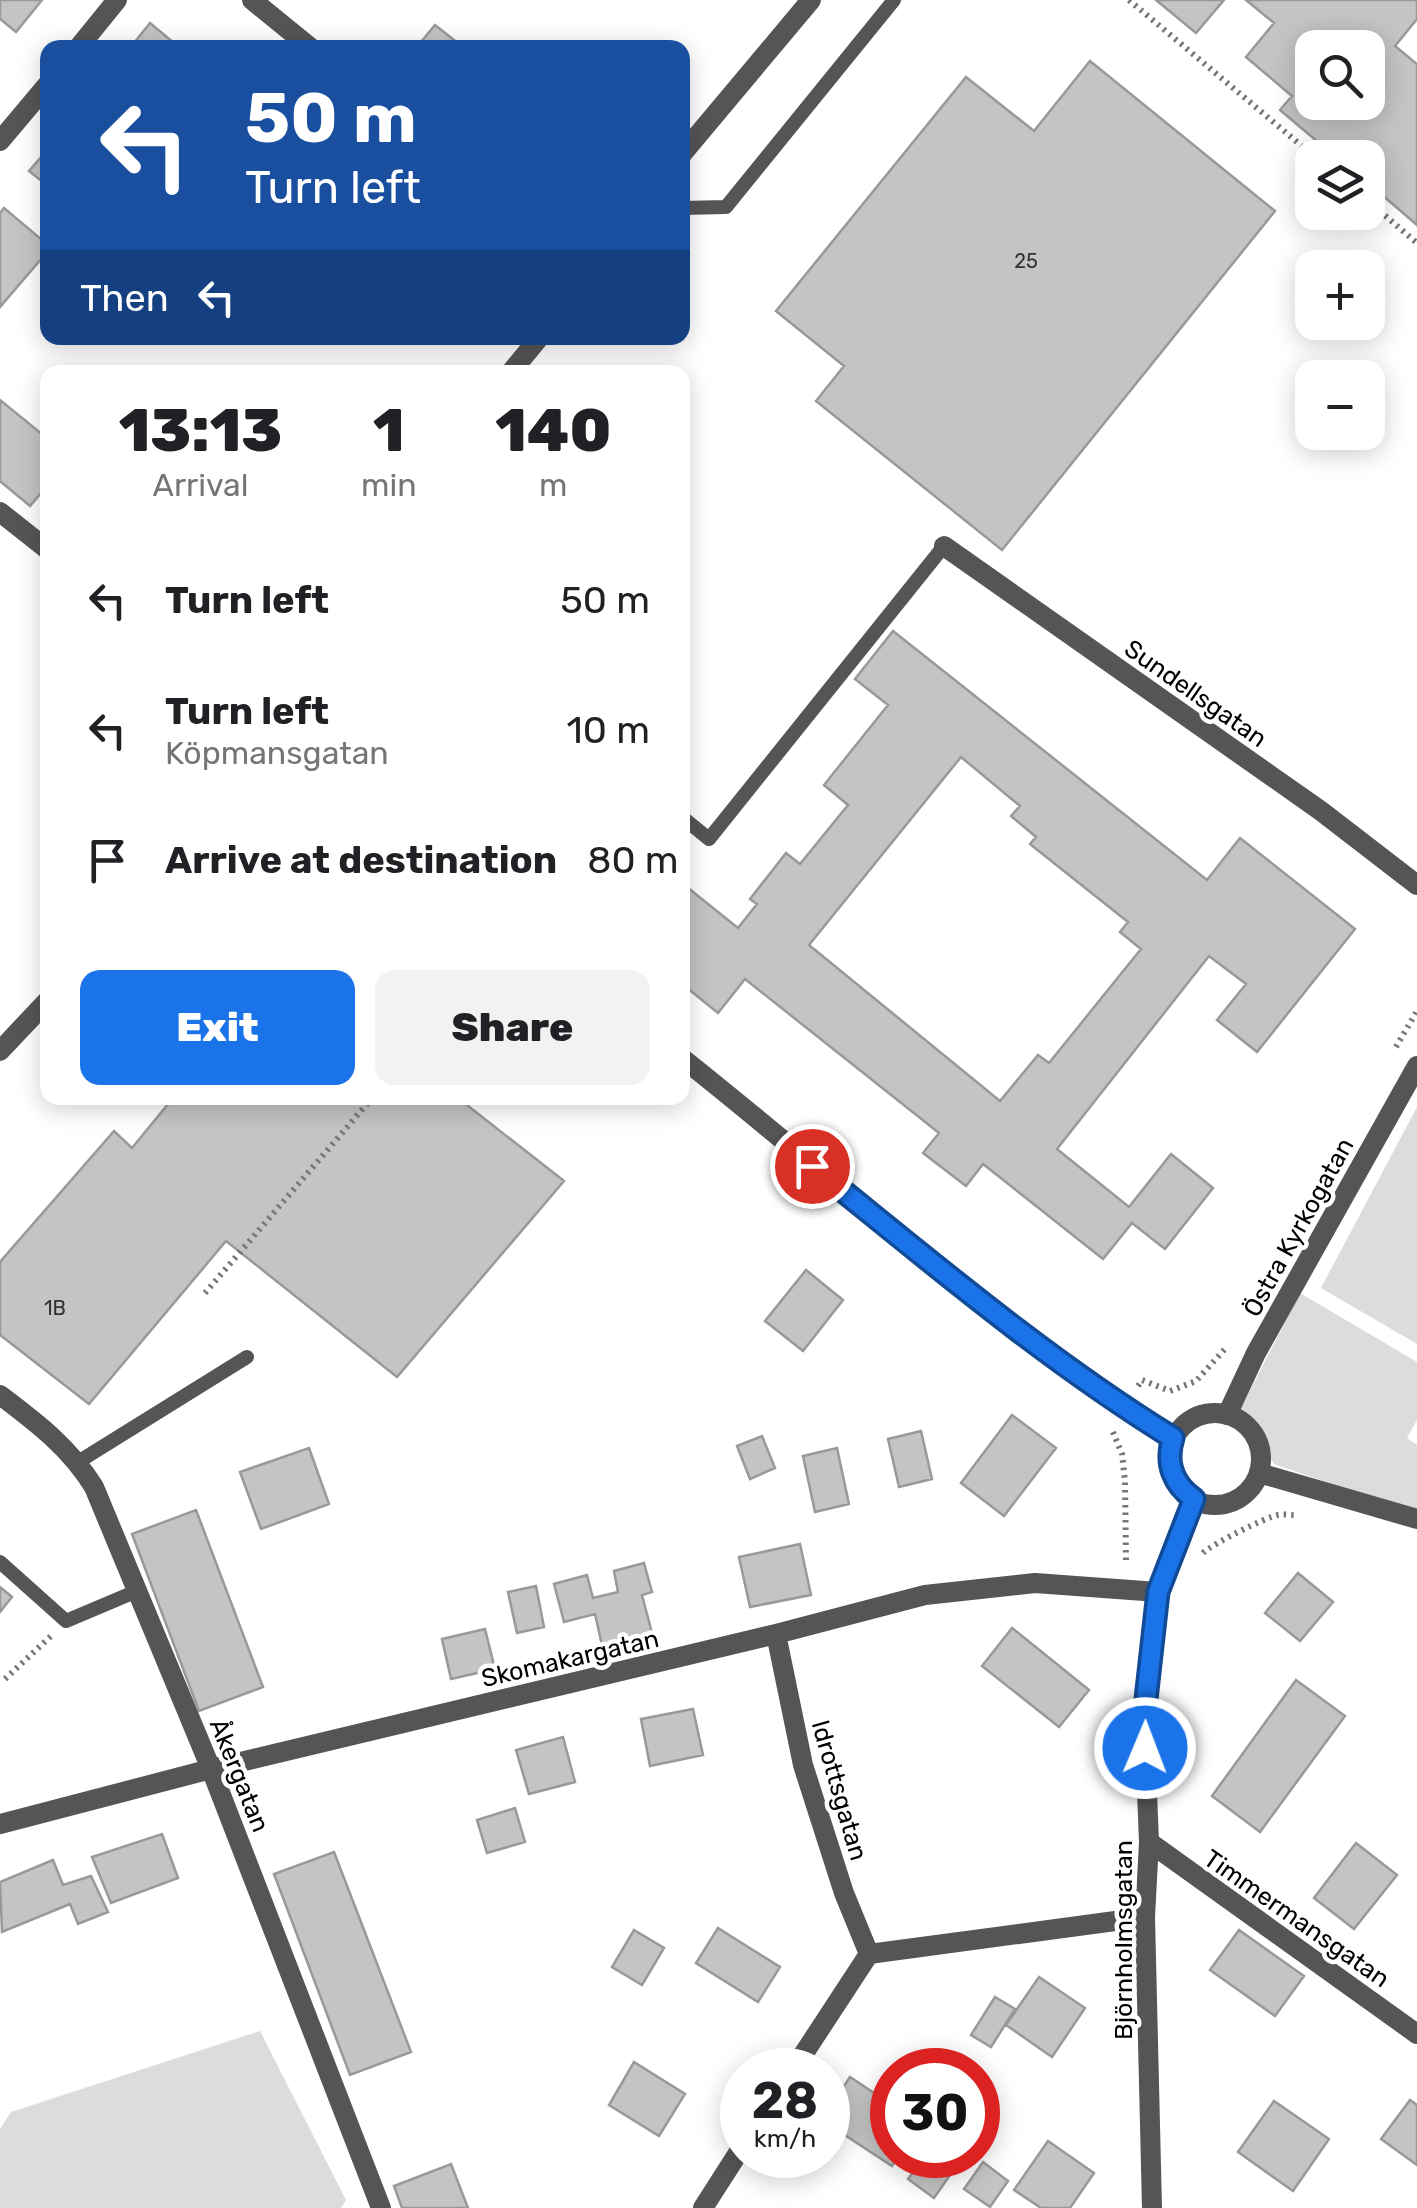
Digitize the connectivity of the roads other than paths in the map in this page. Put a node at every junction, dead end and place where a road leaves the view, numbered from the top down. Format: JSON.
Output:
{"nodes":[{"id":1,"x":117,"y":0,"type":"edge"},
{"id":2,"x":252,"y":0,"type":"edge"},
{"id":3,"x":811,"y":0,"type":"edge"},
{"id":4,"x":894,"y":0,"type":"edge"},
{"id":5,"x":84,"y":40,"type":"edge"},
{"id":6,"x":301,"y":40,"type":"edge"},
{"id":7,"x":40,"y":94,"type":"edge"},
{"id":8,"x":0,"y":141,"type":"edge"},
{"id":9,"x":690,"y":144,"type":"edge"},
{"id":10,"x":690,"y":208,"type":"edge"},
{"id":11,"x":533,"y":345,"type":"edge"},
{"id":12,"x":517,"y":365,"type":"edge"},
{"id":13,"x":0,"y":512,"type":"edge"},
{"id":14,"x":40,"y":544,"type":"edge"},
{"id":15,"x":944,"y":546,"type":"joint"},
{"id":16,"x":690,"y":824,"type":"edge"},
{"id":17,"x":1417,"y":885,"type":"edge"},
{"id":18,"x":40,"y":1009,"type":"edge"},
{"id":19,"x":0,"y":1051,"type":"edge"},
{"id":20,"x":690,"y":1065,"type":"edge"},
{"id":21,"x":1417,"y":1066,"type":"edge"},
{"id":22,"x":247,"y":1358,"type":"dead end"},
{"id":23,"x":0,"y":1395,"type":"edge"},
{"id":24,"x":1228,"y":1415,"type":"junction"},
{"id":25,"x":1173,"y":1438,"type":"junction"},
{"id":26,"x":78,"y":1462,"type":"junction"},
{"id":27,"x":1259,"y":1473,"type":"junction"},
{"id":28,"x":1194,"y":1499,"type":"junction"},
{"id":29,"x":1417,"y":1519,"type":"edge"},
{"id":30,"x":0,"y":1562,"type":"edge"},
{"id":31,"x":138,"y":1591,"type":"junction"},
{"id":32,"x":1158,"y":1592,"type":"junction"},
{"id":33,"x":776,"y":1634,"type":"junction"},
{"id":34,"x":212,"y":1769,"type":"junction"},
{"id":35,"x":0,"y":1824,"type":"edge"},
{"id":36,"x":1149,"y":1842,"type":"junction"},
{"id":37,"x":1145,"y":1917,"type":"junction"},
{"id":38,"x":869,"y":1954,"type":"junction"},
{"id":39,"x":1417,"y":2034,"type":"edge"},
{"id":40,"x":807,"y":2048,"type":"edge"},
{"id":41,"x":722,"y":2178,"type":"edge"},
{"id":42,"x":381,"y":2208,"type":"edge"},
{"id":43,"x":703,"y":2208,"type":"edge"},
{"id":44,"x":1152,"y":2208,"type":"edge"}],
"edges":[{"from":1,"to":5,"type":"street"},
{"from":2,"to":6,"type":"street"},
{"from":3,"to":9,"type":"street"},
{"from":4,"to":10,"type":"lane"},
{"from":7,"to":8,"type":"street"},
{"from":11,"to":12,"type":"street"},
{"from":13,"to":14,"type":"street"},
{"from":15,"to":16,"type":"lane"},
{"from":15,"to":17,"type":"street","name":"Sundellsgatan"},
{"from":18,"to":19,"type":"street"},
{"from":20,"to":25,"type":"street"},
{"from":21,"to":24,"type":"street","name":"Östra Kyrkogatan"},
{"from":22,"to":26,"type":"lane"},
{"from":23,"to":26,"type":"street","name":"Åkergatan"},
{"from":24,"to":25,"type":"street"},
{"from":24,"to":27,"type":"street"},
{"from":25,"to":28,"type":"street"},
{"from":26,"to":31,"type":"street","name":"Åkergatan"},
{"from":27,"to":28,"type":"street"},
{"from":27,"to":29,"type":"street"},
{"from":28,"to":32,"type":"street","name":"Björnholmsgatan"},
{"from":30,"to":31,"type":"lane"},
{"from":31,"to":34,"type":"street","name":"Åkergatan"},
{"from":32,"to":33,"type":"street","name":"Skomakargatan"},
{"from":32,"to":36,"type":"street","name":"Björnholmsgatan"},
{"from":33,"to":34,"type":"street","name":"Skomakargatan"},
{"from":33,"to":38,"type":"street","name":"Idrottsgatan"},
{"from":34,"to":35,"type":"street","name":"Skomakargatan"},
{"from":34,"to":42,"type":"street","name":"Åkergatan"},
{"from":36,"to":37,"type":"street","name":"Björnholmsgatan"},
{"from":36,"to":39,"type":"street","name":"Timmermansgatan"},
{"from":37,"to":38,"type":"street"},
{"from":37,"to":44,"type":"street","name":"Björnholmsgatan"},
{"from":38,"to":40,"type":"street"},
{"from":41,"to":43,"type":"street"}]}
